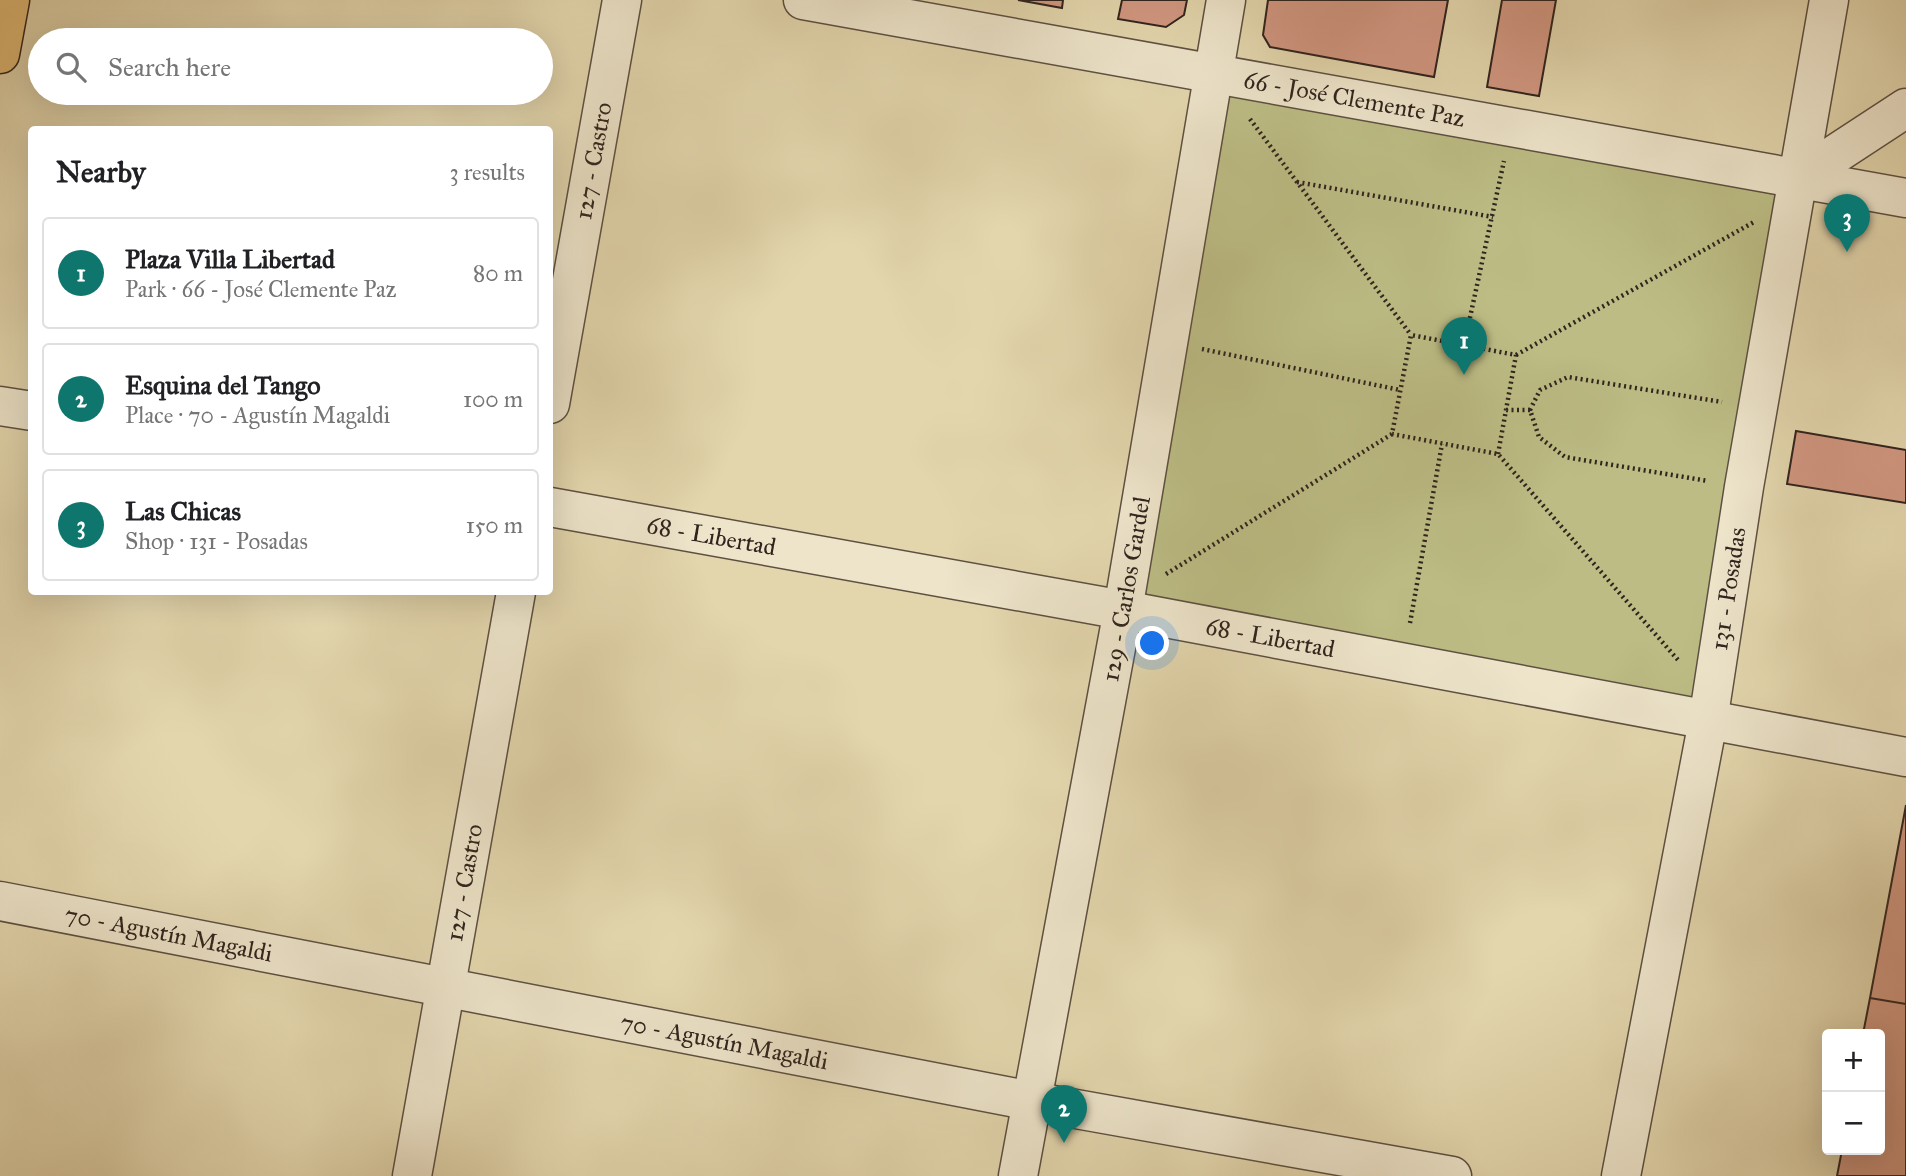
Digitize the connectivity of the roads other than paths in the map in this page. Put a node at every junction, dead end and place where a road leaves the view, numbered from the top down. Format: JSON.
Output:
{"nodes":[{"id":1,"x":10,"y":0,"type":"edge"},
{"id":2,"x":622,"y":0,"type":"edge"},
{"id":3,"x":803,"y":0,"type":"edge"},
{"id":4,"x":1226,"y":0,"type":"edge"},
{"id":5,"x":1829,"y":0,"type":"edge"},
{"id":6,"x":0,"y":54,"type":"edge"},
{"id":7,"x":1214,"y":74,"type":"junction"},
{"id":8,"x":1906,"y":108,"type":"edge"},
{"id":9,"x":1797,"y":188,"type":"junction"},
{"id":10,"x":1906,"y":198,"type":"edge"},
{"id":11,"x":553,"y":387,"type":"edge"},
{"id":12,"x":0,"y":406,"type":"edge"},
{"id":13,"x":28,"y":410,"type":"edge"},
{"id":14,"x":553,"y":508,"type":"edge"},
{"id":15,"x":515,"y":595,"type":"edge"},
{"id":16,"x":1123,"y":610,"type":"junction"},
{"id":17,"x":1707,"y":721,"type":"junction"},
{"id":18,"x":1906,"y":757,"type":"edge"},
{"id":19,"x":0,"y":901,"type":"edge"},
{"id":20,"x":447,"y":988,"type":"junction"},
{"id":21,"x":1031,"y":1101,"type":"junction"},
{"id":22,"x":412,"y":1176,"type":"edge"},
{"id":23,"x":1018,"y":1176,"type":"edge"},
{"id":24,"x":1452,"y":1176,"type":"edge"},
{"id":25,"x":1621,"y":1176,"type":"edge"}],
"edges":[{"from":1,"to":6,"type":"main road"},
{"from":2,"to":11,"type":"street","name":"127 - Castro"},
{"from":3,"to":7,"type":"street","name":"66 - José Clemente Paz"},
{"from":4,"to":7,"type":"street","name":"129 - Carlos Gardel"},
{"from":5,"to":9,"type":"street","name":"131 - Posadas"},
{"from":7,"to":9,"type":"street","name":"66 - José Clemente Paz"},
{"from":7,"to":16,"type":"street","name":"129 - Carlos Gardel"},
{"from":8,"to":9,"type":"street"},
{"from":9,"to":10,"type":"street","name":"66 - José Clemente Paz"},
{"from":9,"to":17,"type":"street","name":"131 - Posadas"},
{"from":12,"to":13,"type":"street"},
{"from":14,"to":16,"type":"street","name":"68 - Libertad"},
{"from":15,"to":20,"type":"street","name":"127 - Castro"},
{"from":16,"to":17,"type":"street","name":"68 - Libertad"},
{"from":16,"to":21,"type":"street","name":"129 - Carlos Gardel"},
{"from":17,"to":18,"type":"street","name":"68 - Libertad"},
{"from":17,"to":25,"type":"street","name":"131 - Posadas"},
{"from":19,"to":20,"type":"street","name":"70 - Agustín Magaldi"},
{"from":20,"to":21,"type":"street","name":"70 - Agustín Magaldi"},
{"from":20,"to":22,"type":"street","name":"127 - Castro"},
{"from":21,"to":23,"type":"street","name":"129 - Carlos Gardel"},
{"from":21,"to":24,"type":"street","name":"70 - Agustín Magaldi"}]}
